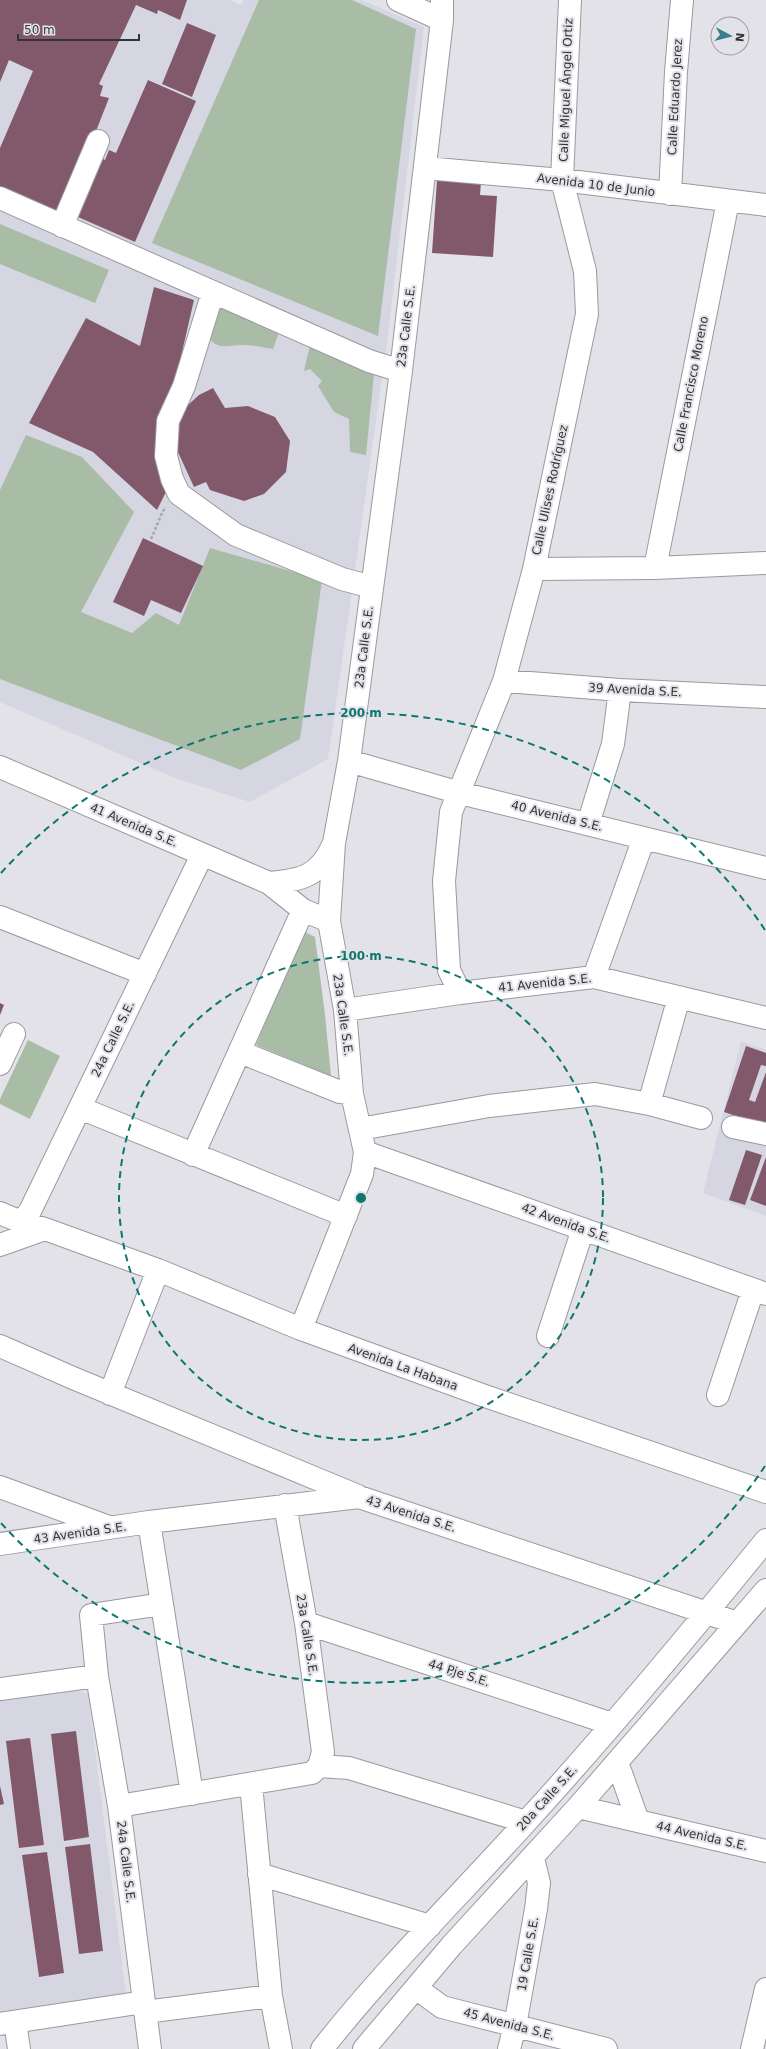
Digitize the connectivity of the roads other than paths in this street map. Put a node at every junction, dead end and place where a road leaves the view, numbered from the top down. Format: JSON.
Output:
{"nodes":[{"id":1,"x":398,"y":0,"type":"edge"},
{"id":2,"x":570,"y":0,"type":"edge"},
{"id":3,"x":682,"y":0,"type":"edge"},
{"id":4,"x":442,"y":10,"type":"edge"},
{"id":5,"x":98,"y":140,"type":"dead end"},
{"id":6,"x":425,"y":168,"type":"junction"},
{"id":7,"x":562,"y":180,"type":"junction"},
{"id":8,"x":670,"y":194,"type":"junction"},
{"id":9,"x":0,"y":198,"type":"edge"},
{"id":10,"x":728,"y":201,"type":"junction"},
{"id":11,"x":766,"y":205,"type":"edge"},
{"id":12,"x":62,"y":226,"type":"junction"},
{"id":13,"x":213,"y":292,"type":"junction"},
{"id":14,"x":401,"y":371,"type":"junction"},
{"id":15,"x":766,"y":563,"type":"edge"},
{"id":16,"x":655,"y":568,"type":"junction"},
{"id":17,"x":534,"y":569,"type":"junction"},
{"id":18,"x":372,"y":587,"type":"junction"},
{"id":19,"x":504,"y":681,"type":"junction"},
{"id":20,"x":620,"y":690,"type":"junction"},
{"id":21,"x":766,"y":697,"type":"edge"},
{"id":22,"x":349,"y":761,"type":"junction"},
{"id":23,"x":0,"y":767,"type":"edge"},
{"id":24,"x":460,"y":793,"type":"junction"},
{"id":25,"x":588,"y":824,"type":"junction"},
{"id":26,"x":644,"y":838,"type":"junction"},
{"id":27,"x":334,"y":843,"type":"junction"},
{"id":28,"x":202,"y":855,"type":"junction"},
{"id":29,"x":766,"y":868,"type":"edge"},
{"id":30,"x":269,"y":883,"type":"junction"},
{"id":31,"x":303,"y":910,"type":"junction"},
{"id":32,"x":0,"y":917,"type":"edge"},
{"id":33,"x":328,"y":921,"type":"junction"},
{"id":34,"x":145,"y":974,"type":"junction"},
{"id":35,"x":594,"y":977,"type":"junction"},
{"id":36,"x":460,"y":993,"type":"junction"},
{"id":37,"x":679,"y":997,"type":"junction"},
{"id":38,"x":345,"y":1010,"type":"junction"},
{"id":39,"x":766,"y":1018,"type":"edge"},
{"id":40,"x":14,"y":1034,"type":"dead end"},
{"id":41,"x":240,"y":1052,"type":"junction"},
{"id":42,"x":0,"y":1064,"type":"edge"},
{"id":43,"x":352,"y":1094,"type":"junction"},
{"id":44,"x":649,"y":1104,"type":"junction"},
{"id":45,"x":80,"y":1108,"type":"junction"},
{"id":46,"x":701,"y":1118,"type":"dead end"},
{"id":47,"x":733,"y":1127,"type":"dead end"},
{"id":48,"x":360,"y":1129,"type":"junction"},
{"id":49,"x":766,"y":1134,"type":"edge"},
{"id":50,"x":365,"y":1152,"type":"junction"},
{"id":51,"x":193,"y":1155,"type":"junction"},
{"id":52,"x":0,"y":1213,"type":"edge"},
{"id":53,"x":346,"y":1216,"type":"junction"},
{"id":54,"x":21,"y":1222,"type":"junction"},
{"id":55,"x":45,"y":1229,"type":"junction"},
{"id":56,"x":583,"y":1229,"type":"junction"},
{"id":57,"x":0,"y":1245,"type":"edge"},
{"id":58,"x":158,"y":1270,"type":"junction"},
{"id":59,"x":760,"y":1292,"type":"edge"},
{"id":60,"x":301,"y":1329,"type":"junction"},
{"id":61,"x":548,"y":1336,"type":"dead end"},
{"id":62,"x":0,"y":1346,"type":"edge"},
{"id":63,"x":110,"y":1394,"type":"junction"},
{"id":64,"x":718,"y":1395,"type":"dead end"},
{"id":65,"x":0,"y":1487,"type":"edge"},
{"id":66,"x":766,"y":1492,"type":"edge"},
{"id":67,"x":359,"y":1497,"type":"junction"},
{"id":68,"x":285,"y":1505,"type":"junction"},
{"id":69,"x":149,"y":1522,"type":"junction"},
{"id":70,"x":112,"y":1528,"type":"junction"},
{"id":71,"x":766,"y":1540,"type":"edge"},
{"id":72,"x":0,"y":1544,"type":"edge"},
{"id":73,"x":762,"y":1600,"type":"edge"},
{"id":74,"x":162,"y":1604,"type":"junction"},
{"id":75,"x":707,"y":1612,"type":"junction"},
{"id":76,"x":306,"y":1623,"type":"junction"},
{"id":77,"x":737,"y":1623,"type":"junction"},
{"id":78,"x":97,"y":1676,"type":"junction"},
{"id":79,"x":0,"y":1689,"type":"edge"},
{"id":80,"x":612,"y":1724,"type":"junction"},
{"id":81,"x":617,"y":1762,"type":"junction"},
{"id":82,"x":319,"y":1766,"type":"junction"},
{"id":83,"x":251,"y":1784,"type":"junction"},
{"id":84,"x":192,"y":1794,"type":"junction"},
{"id":85,"x":119,"y":1806,"type":"junction"},
{"id":86,"x":578,"y":1807,"type":"junction"},
{"id":87,"x":638,"y":1821,"type":"junction"},
{"id":88,"x":526,"y":1822,"type":"junction"},
{"id":89,"x":766,"y":1851,"type":"edge"},
{"id":90,"x":533,"y":1858,"type":"junction"},
{"id":91,"x":259,"y":1874,"type":"junction"},
{"id":92,"x":430,"y":1926,"type":"junction"},
{"id":93,"x":416,"y":1988,"type":"junction"},
{"id":94,"x":766,"y":1989,"type":"edge"},
{"id":95,"x":271,"y":1996,"type":"junction"},
{"id":96,"x":144,"y":2007,"type":"junction"},
{"id":97,"x":7,"y":2023,"type":"edge"},
{"id":98,"x":515,"y":2026,"type":"junction"},
{"id":99,"x":19,"y":2049,"type":"edge"},
{"id":100,"x":150,"y":2049,"type":"edge"},
{"id":101,"x":281,"y":2049,"type":"edge"},
{"id":102,"x":322,"y":2049,"type":"edge"},
{"id":103,"x":364,"y":2049,"type":"edge"},
{"id":104,"x":509,"y":2049,"type":"edge"},
{"id":105,"x":606,"y":2049,"type":"edge"},
{"id":106,"x":752,"y":2049,"type":"edge"}],
"edges":[{"from":1,"to":4,"type":"street"},
{"from":2,"to":7,"type":"street","name":"Calle Miguel Ángel Ortiz"},
{"from":3,"to":8,"type":"street","name":"Calle Eduardo Jerez"},
{"from":4,"to":6,"type":"street","name":"23a Calle S.E."},
{"from":5,"to":12,"type":"street"},
{"from":6,"to":7,"type":"street","name":"Avenida 10 de Junio"},
{"from":6,"to":14,"type":"street","name":"23a Calle S.E."},
{"from":7,"to":8,"type":"street","name":"Avenida 10 de Junio"},
{"from":7,"to":17,"type":"street","name":"Calle Ulises Rodríguez"},
{"from":8,"to":10,"type":"street","name":"Avenida 10 de Junio"},
{"from":9,"to":12,"type":"street"},
{"from":10,"to":11,"type":"street","name":"Avenida 10 de Junio"},
{"from":10,"to":16,"type":"street","name":"Calle Francisco Moreno"},
{"from":12,"to":13,"type":"street"},
{"from":13,"to":14,"type":"street"},
{"from":13,"to":18,"type":"street"},
{"from":14,"to":18,"type":"street","name":"23a Calle S.E."},
{"from":15,"to":16,"type":"street"},
{"from":16,"to":17,"type":"street"},
{"from":17,"to":19,"type":"street","name":"Calle Ulises Rodríguez"},
{"from":18,"to":22,"type":"street","name":"23a Calle S.E."},
{"from":19,"to":20,"type":"street","name":"39 Avenida S.E."},
{"from":19,"to":24,"type":"street","name":"Calle Ulises Rodríguez"},
{"from":20,"to":21,"type":"street","name":"39 Avenida S.E."},
{"from":20,"to":25,"type":"street"},
{"from":22,"to":24,"type":"street","name":"40 Avenida S.E."},
{"from":22,"to":27,"type":"street","name":"23a Calle S.E."},
{"from":23,"to":28,"type":"street","name":"41 Avenida S.E."},
{"from":24,"to":25,"type":"street","name":"40 Avenida S.E."},
{"from":24,"to":36,"type":"street","name":"Calle Ulises Rodríguez"},
{"from":25,"to":26,"type":"street","name":"40 Avenida S.E."},
{"from":26,"to":29,"type":"street","name":"40 Avenida S.E."},
{"from":26,"to":35,"type":"street"},
{"from":27,"to":30,"type":"street","name":"41 Avenida S.E."},
{"from":27,"to":33,"type":"street","name":"23a Calle S.E."},
{"from":28,"to":30,"type":"street","name":"41 Avenida S.E."},
{"from":28,"to":34,"type":"street","name":"24a Calle S.E."},
{"from":30,"to":31,"type":"street","name":"41 Avenida S.E."},
{"from":31,"to":33,"type":"street","name":"41 Avenida S.E."},
{"from":31,"to":41,"type":"street"},
{"from":32,"to":34,"type":"street"},
{"from":33,"to":38,"type":"street","name":"23a Calle S.E."},
{"from":34,"to":45,"type":"street","name":"24a Calle S.E."},
{"from":35,"to":36,"type":"street","name":"41 Avenida S.E."},
{"from":35,"to":37,"type":"street","name":"41 Avenida S.E."},
{"from":36,"to":38,"type":"street","name":"41 Avenida S.E."},
{"from":37,"to":39,"type":"street","name":"41 Avenida S.E."},
{"from":37,"to":44,"type":"street"},
{"from":38,"to":43,"type":"street","name":"23a Calle S.E."},
{"from":40,"to":42,"type":"street"},
{"from":41,"to":43,"type":"street"},
{"from":41,"to":51,"type":"street"},
{"from":43,"to":48,"type":"street","name":"23a Calle S.E."},
{"from":44,"to":46,"type":"street"},
{"from":44,"to":48,"type":"street"},
{"from":45,"to":51,"type":"street"},
{"from":45,"to":54,"type":"street","name":"24a Calle S.E."},
{"from":47,"to":49,"type":"street"},
{"from":48,"to":50,"type":"street","name":"23a Calle S.E."},
{"from":50,"to":53,"type":"street","name":"23a Calle S.E."},
{"from":50,"to":56,"type":"street","name":"42 Avenida S.E."},
{"from":51,"to":53,"type":"street"},
{"from":52,"to":54,"type":"street","name":"Avenida La Habana"},
{"from":53,"to":60,"type":"street","name":"23a Calle S.E."},
{"from":54,"to":55,"type":"street","name":"Avenida La Habana"},
{"from":55,"to":57,"type":"street"},
{"from":55,"to":58,"type":"street","name":"Avenida La Habana"},
{"from":56,"to":59,"type":"street","name":"42 Avenida S.E."},
{"from":56,"to":61,"type":"street"},
{"from":58,"to":60,"type":"street","name":"Avenida La Habana"},
{"from":58,"to":63,"type":"street"},
{"from":59,"to":64,"type":"street"},
{"from":60,"to":66,"type":"street","name":"Avenida La Habana"},
{"from":62,"to":63,"type":"street"},
{"from":63,"to":67,"type":"street"},
{"from":65,"to":70,"type":"street"},
{"from":67,"to":68,"type":"street","name":"43 Avenida S.E."},
{"from":67,"to":75,"type":"street","name":"43 Avenida S.E."},
{"from":68,"to":69,"type":"street","name":"43 Avenida S.E."},
{"from":68,"to":76,"type":"street","name":"23a Calle S.E."},
{"from":69,"to":70,"type":"street","name":"43 Avenida S.E."},
{"from":69,"to":74,"type":"street"},
{"from":70,"to":72,"type":"street","name":"43 Avenida S.E."},
{"from":71,"to":75,"type":"street","name":"20a Calle S.E."},
{"from":73,"to":77,"type":"street"},
{"from":74,"to":78,"type":"street","name":"24a Calle S.E."},
{"from":74,"to":84,"type":"street"},
{"from":75,"to":77,"type":"street","name":"43 Avenida S.E."},
{"from":75,"to":80,"type":"street","name":"20a Calle S.E."},
{"from":76,"to":80,"type":"street","name":"44 Pje S.E."},
{"from":76,"to":82,"type":"street","name":"23a Calle S.E."},
{"from":77,"to":81,"type":"street"},
{"from":78,"to":79,"type":"street"},
{"from":78,"to":85,"type":"street","name":"24a Calle S.E."},
{"from":80,"to":88,"type":"street","name":"20a Calle S.E."},
{"from":81,"to":86,"type":"street"},
{"from":81,"to":87,"type":"street"},
{"from":82,"to":83,"type":"street"},
{"from":82,"to":88,"type":"street"},
{"from":83,"to":84,"type":"street"},
{"from":83,"to":91,"type":"street"},
{"from":84,"to":85,"type":"street"},
{"from":85,"to":96,"type":"street","name":"24a Calle S.E."},
{"from":86,"to":87,"type":"street","name":"44 Avenida S.E."},
{"from":86,"to":90,"type":"street"},
{"from":87,"to":89,"type":"street","name":"44 Avenida S.E."},
{"from":88,"to":92,"type":"street","name":"20a Calle S.E."},
{"from":90,"to":93,"type":"street"},
{"from":90,"to":98,"type":"street","name":"19 Calle S.E."},
{"from":91,"to":92,"type":"street"},
{"from":91,"to":95,"type":"street"},
{"from":92,"to":102,"type":"street","name":"20a Calle S.E."},
{"from":93,"to":98,"type":"street","name":"45 Avenida S.E."},
{"from":93,"to":103,"type":"street"},
{"from":94,"to":106,"type":"street"},
{"from":95,"to":96,"type":"street"},
{"from":95,"to":101,"type":"street"},
{"from":96,"to":97,"type":"street"},
{"from":96,"to":100,"type":"street","name":"24a Calle S.E."},
{"from":97,"to":99,"type":"street"},
{"from":98,"to":104,"type":"street","name":"19 Calle S.E."},
{"from":98,"to":105,"type":"street","name":"45 Avenida S.E."}]}
